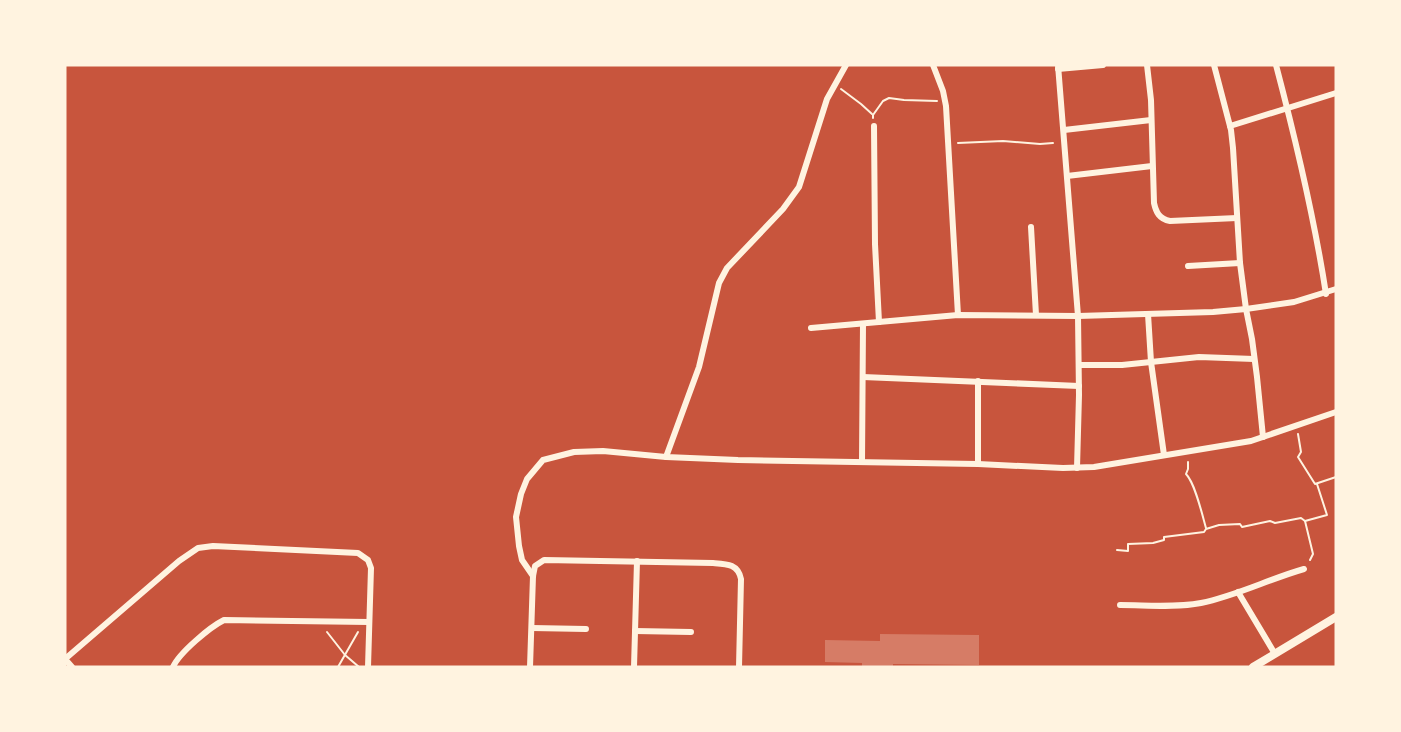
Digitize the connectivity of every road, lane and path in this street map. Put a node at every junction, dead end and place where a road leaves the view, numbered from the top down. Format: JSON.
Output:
{"nodes":[{"id":1,"x":846,"y":65,"type":"edge"},
{"id":2,"x":933,"y":65,"type":"edge"},
{"id":3,"x":1103,"y":65,"type":"edge"},
{"id":4,"x":1147,"y":65,"type":"edge"},
{"id":5,"x":1214,"y":65,"type":"edge"},
{"id":6,"x":1276,"y":65,"type":"edge"},
{"id":7,"x":1058,"y":67,"type":"edge"},
{"id":8,"x":835,"y":84,"type":"junction"},
{"id":9,"x":1336,"y":93,"type":"edge"},
{"id":10,"x":945,"y":101,"type":"junction"},
{"id":11,"x":1287,"y":108,"type":"junction"},
{"id":12,"x":873,"y":115,"type":"junction"},
{"id":13,"x":1151,"y":120,"type":"junction"},
{"id":14,"x":874,"y":126,"type":"joint"},
{"id":15,"x":1230,"y":126,"type":"junction"},
{"id":16,"x":1064,"y":130,"type":"junction"},
{"id":17,"x":1065,"y":141,"type":"junction"},
{"id":18,"x":949,"y":143,"type":"junction"},
{"id":19,"x":1152,"y":166,"type":"junction"},
{"id":20,"x":1067,"y":176,"type":"junction"},
{"id":21,"x":1237,"y":218,"type":"junction"},
{"id":22,"x":1031,"y":227,"type":"dead end"},
{"id":23,"x":1240,"y":263,"type":"junction"},
{"id":24,"x":1188,"y":266,"type":"dead end"},
{"id":25,"x":1336,"y":289,"type":"edge"},
{"id":26,"x":1326,"y":293,"type":"junction"},
{"id":27,"x":1246,"y":309,"type":"junction"},
{"id":28,"x":1148,"y":314,"type":"junction"},
{"id":29,"x":958,"y":315,"type":"junction"},
{"id":30,"x":1036,"y":315,"type":"junction"},
{"id":31,"x":1078,"y":316,"type":"junction"},
{"id":32,"x":880,"y":322,"type":"junction"},
{"id":33,"x":863,"y":324,"type":"junction"},
{"id":34,"x":811,"y":328,"type":"dead end"},
{"id":35,"x":1254,"y":359,"type":"junction"},
{"id":36,"x":1151,"y":362,"type":"junction"},
{"id":37,"x":1079,"y":365,"type":"junction"},
{"id":38,"x":863,"y":376,"type":"junction"},
{"id":39,"x":978,"y":382,"type":"junction"},
{"id":40,"x":1079,"y":386,"type":"junction"},
{"id":41,"x":1336,"y":412,"type":"edge"},
{"id":42,"x":1295,"y":427,"type":"junction"},
{"id":43,"x":1263,"y":437,"type":"junction"},
{"id":44,"x":1187,"y":451,"type":"junction"},
{"id":45,"x":1164,"y":455,"type":"junction"},
{"id":46,"x":666,"y":457,"type":"junction"},
{"id":47,"x":862,"y":462,"type":"junction"},
{"id":48,"x":978,"y":464,"type":"junction"},
{"id":49,"x":1077,"y":468,"type":"junction"},
{"id":50,"x":1336,"y":477,"type":"edge"},
{"id":51,"x":1317,"y":484,"type":"junction"},
{"id":52,"x":1305,"y":521,"type":"junction"},
{"id":53,"x":1206,"y":529,"type":"junction"},
{"id":54,"x":1117,"y":550,"type":"dead end"},
{"id":55,"x":637,"y":561,"type":"junction"},
{"id":56,"x":1304,"y":569,"type":"joint"},
{"id":57,"x":533,"y":576,"type":"junction"},
{"id":58,"x":1238,"y":592,"type":"junction"},
{"id":59,"x":1120,"y":605,"type":"dead end"},
{"id":60,"x":1336,"y":617,"type":"edge"},
{"id":61,"x":319,"y":621,"type":"junction"},
{"id":62,"x":366,"y":622,"type":"junction"},
{"id":63,"x":532,"y":628,"type":"junction"},
{"id":64,"x":586,"y":629,"type":"dead end"},
{"id":65,"x":635,"y":631,"type":"junction"},
{"id":66,"x":691,"y":632,"type":"dead end"},
{"id":67,"x":1275,"y":654,"type":"junction"},
{"id":68,"x":345,"y":655,"type":"junction"},
{"id":69,"x":65,"y":659,"type":"edge"},
{"id":70,"x":72,"y":667,"type":"edge"},
{"id":71,"x":173,"y":667,"type":"edge"},
{"id":72,"x":338,"y":667,"type":"edge"},
{"id":73,"x":360,"y":667,"type":"edge"},
{"id":74,"x":368,"y":667,"type":"edge"},
{"id":75,"x":530,"y":667,"type":"edge"},
{"id":76,"x":634,"y":667,"type":"edge"},
{"id":77,"x":739,"y":667,"type":"edge"},
{"id":78,"x":1253,"y":667,"type":"edge"}],
"edges":[{"from":1,"to":8,"type":"street"},
{"from":2,"to":10,"type":"street"},
{"from":3,"to":7,"type":"street"},
{"from":4,"to":13,"type":"street"},
{"from":5,"to":15,"type":"street"},
{"from":6,"to":11,"type":"street"},
{"from":7,"to":16,"type":"street"},
{"from":8,"to":12,"type":"path"},
{"from":8,"to":46,"type":"street"},
{"from":9,"to":11,"type":"street"},
{"from":10,"to":12,"type":"path"},
{"from":10,"to":18,"type":"street"},
{"from":11,"to":15,"type":"street"},
{"from":11,"to":26,"type":"street"},
{"from":12,"to":14,"type":"path"},
{"from":13,"to":16,"type":"street"},
{"from":13,"to":19,"type":"street"},
{"from":14,"to":32,"type":"street"},
{"from":15,"to":21,"type":"street"},
{"from":16,"to":17,"type":"street"},
{"from":17,"to":18,"type":"path"},
{"from":17,"to":20,"type":"street"},
{"from":18,"to":29,"type":"street"},
{"from":19,"to":20,"type":"street"},
{"from":19,"to":21,"type":"street"},
{"from":20,"to":31,"type":"street"},
{"from":21,"to":23,"type":"street"},
{"from":22,"to":30,"type":"street"},
{"from":23,"to":24,"type":"street"},
{"from":23,"to":27,"type":"street"},
{"from":25,"to":26,"type":"street"},
{"from":26,"to":27,"type":"street"},
{"from":27,"to":28,"type":"street"},
{"from":27,"to":35,"type":"street"},
{"from":28,"to":31,"type":"street"},
{"from":28,"to":36,"type":"street"},
{"from":29,"to":30,"type":"street"},
{"from":29,"to":32,"type":"street"},
{"from":30,"to":31,"type":"street"},
{"from":31,"to":37,"type":"street"},
{"from":32,"to":33,"type":"street"},
{"from":33,"to":34,"type":"street"},
{"from":33,"to":38,"type":"street"},
{"from":35,"to":36,"type":"street"},
{"from":35,"to":43,"type":"street"},
{"from":36,"to":37,"type":"street"},
{"from":36,"to":45,"type":"street"},
{"from":37,"to":40,"type":"street"},
{"from":38,"to":39,"type":"street"},
{"from":38,"to":47,"type":"street"},
{"from":39,"to":40,"type":"street"},
{"from":39,"to":48,"type":"street"},
{"from":40,"to":49,"type":"street"},
{"from":41,"to":42,"type":"street"},
{"from":42,"to":43,"type":"street"},
{"from":42,"to":51,"type":"path"},
{"from":43,"to":44,"type":"street"},
{"from":44,"to":45,"type":"street"},
{"from":44,"to":53,"type":"path"},
{"from":45,"to":49,"type":"street"},
{"from":46,"to":47,"type":"street"},
{"from":46,"to":57,"type":"street"},
{"from":47,"to":48,"type":"street"},
{"from":48,"to":49,"type":"street"},
{"from":50,"to":51,"type":"path"},
{"from":51,"to":52,"type":"path"},
{"from":52,"to":53,"type":"path"},
{"from":52,"to":56,"type":"path"},
{"from":53,"to":54,"type":"path"},
{"from":55,"to":57,"type":"street"},
{"from":55,"to":65,"type":"street"},
{"from":55,"to":77,"type":"street"},
{"from":56,"to":58,"type":"street"},
{"from":57,"to":63,"type":"street"},
{"from":58,"to":59,"type":"street"},
{"from":58,"to":67,"type":"street"},
{"from":60,"to":67,"type":"street"},
{"from":61,"to":62,"type":"street"},
{"from":61,"to":68,"type":"path"},
{"from":61,"to":71,"type":"street"},
{"from":62,"to":68,"type":"path"},
{"from":62,"to":69,"type":"street"},
{"from":62,"to":74,"type":"street"},
{"from":63,"to":64,"type":"street"},
{"from":63,"to":75,"type":"street"},
{"from":65,"to":66,"type":"street"},
{"from":65,"to":76,"type":"street"},
{"from":67,"to":78,"type":"street"},
{"from":68,"to":72,"type":"path"},
{"from":68,"to":73,"type":"path"},
{"from":69,"to":70,"type":"street"}]}
